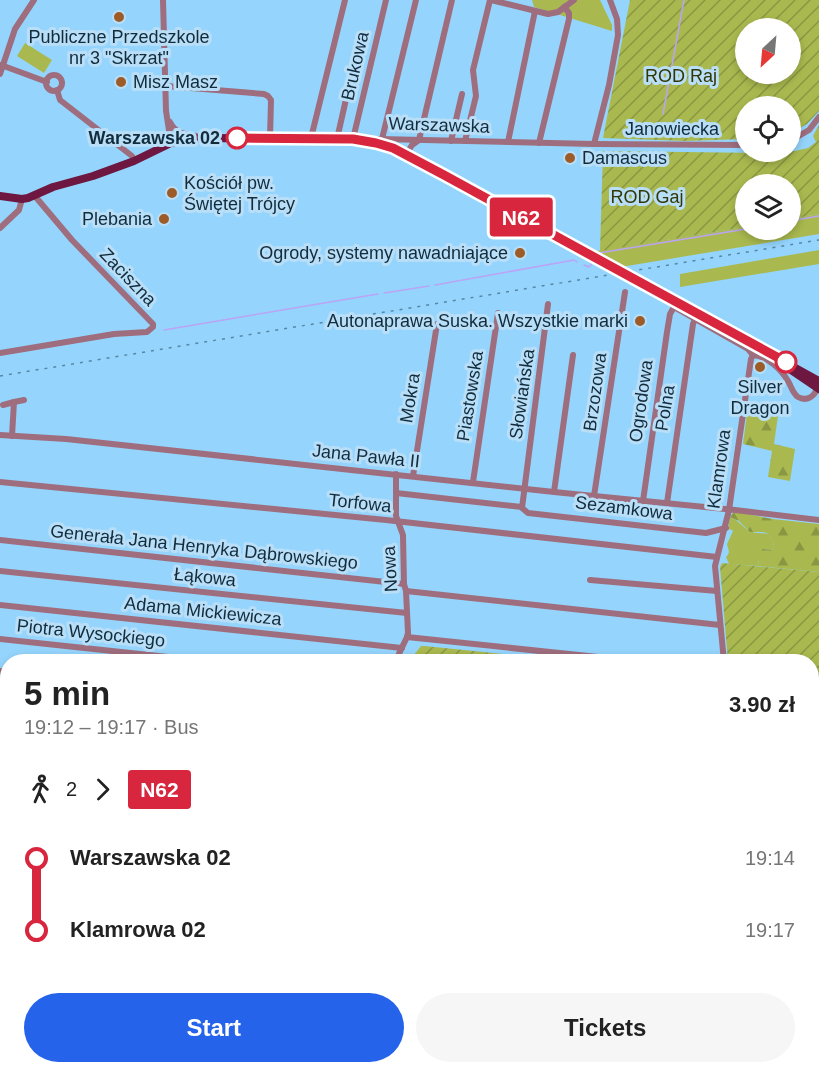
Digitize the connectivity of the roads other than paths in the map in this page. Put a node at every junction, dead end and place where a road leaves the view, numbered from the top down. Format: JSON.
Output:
{"nodes":[{"id":1,"x":34,"y":0,"type":"edge"},
{"id":2,"x":163,"y":0,"type":"edge"},
{"id":3,"x":345,"y":0,"type":"edge"},
{"id":4,"x":386,"y":0,"type":"edge"},
{"id":5,"x":416,"y":0,"type":"edge"},
{"id":6,"x":452,"y":0,"type":"edge"},
{"id":7,"x":490,"y":0,"type":"edge"},
{"id":8,"x":574,"y":0,"type":"edge"},
{"id":9,"x":610,"y":0,"type":"edge"},
{"id":10,"x":564,"y":7,"type":"junction"},
{"id":11,"x":535,"y":11,"type":"junction"},
{"id":12,"x":360,"y":33,"type":"dead end"},
{"id":13,"x":1,"y":65,"type":"edge"},
{"id":14,"x":0,"y":74,"type":"edge"},
{"id":15,"x":47,"y":82,"type":"junction"},
{"id":16,"x":166,"y":86,"type":"junction"},
{"id":17,"x":57,"y":90,"type":"junction"},
{"id":18,"x":462,"y":94,"type":"dead end"},
{"id":19,"x":166,"y":111,"type":"junction"},
{"id":20,"x":819,"y":117,"type":"edge"},
{"id":21,"x":801,"y":135,"type":"edge"},
{"id":22,"x":206,"y":138,"type":"junction"},
{"id":23,"x":270,"y":138,"type":"junction"},
{"id":24,"x":311,"y":138,"type":"junction"},
{"id":25,"x":337,"y":139,"type":"junction"},
{"id":26,"x":353,"y":139,"type":"junction"},
{"id":27,"x":382,"y":139,"type":"junction"},
{"id":28,"x":419,"y":140,"type":"junction"},
{"id":29,"x":452,"y":141,"type":"junction"},
{"id":30,"x":465,"y":141,"type":"junction"},
{"id":31,"x":508,"y":142,"type":"junction"},
{"id":32,"x":171,"y":143,"type":"junction"},
{"id":33,"x":539,"y":143,"type":"junction"},
{"id":34,"x":596,"y":144,"type":"junction"},
{"id":35,"x":735,"y":145,"type":"edge"},
{"id":36,"x":406,"y":155,"type":"junction"},
{"id":37,"x":132,"y":156,"type":"dead end"},
{"id":38,"x":34,"y":195,"type":"junction"},
{"id":39,"x":0,"y":196,"type":"edge"},
{"id":40,"x":22,"y":200,"type":"junction"},
{"id":41,"x":0,"y":228,"type":"edge"},
{"id":42,"x":625,"y":292,"type":"dead end"},
{"id":43,"x":548,"y":304,"type":"dead end"},
{"id":44,"x":498,"y":314,"type":"dead end"},
{"id":45,"x":695,"y":319,"type":"junction"},
{"id":46,"x":437,"y":324,"type":"dead end"},
{"id":47,"x":0,"y":354,"type":"edge"},
{"id":48,"x":573,"y":355,"type":"dead end"},
{"id":49,"x":753,"y":355,"type":"junction"},
{"id":50,"x":818,"y":386,"type":"edge"},
{"id":51,"x":24,"y":400,"type":"dead end"},
{"id":52,"x":14,"y":402,"type":"junction"},
{"id":53,"x":3,"y":405,"type":"dead end"},
{"id":54,"x":0,"y":435,"type":"edge"},
{"id":55,"x":12,"y":436,"type":"junction"},
{"id":56,"x":396,"y":474,"type":"junction"},
{"id":57,"x":413,"y":476,"type":"junction"},
{"id":58,"x":0,"y":482,"type":"edge"},
{"id":59,"x":473,"y":482,"type":"junction"},
{"id":60,"x":524,"y":488,"type":"junction"},
{"id":61,"x":554,"y":492,"type":"junction"},
{"id":62,"x":396,"y":493,"type":"junction"},
{"id":63,"x":594,"y":496,"type":"junction"},
{"id":64,"x":643,"y":501,"type":"junction"},
{"id":65,"x":667,"y":503,"type":"junction"},
{"id":66,"x":522,"y":507,"type":"junction"},
{"id":67,"x":729,"y":510,"type":"junction"},
{"id":68,"x":819,"y":520,"type":"edge"},
{"id":69,"x":399,"y":522,"type":"junction"},
{"id":70,"x":726,"y":528,"type":"junction"},
{"id":71,"x":0,"y":540,"type":"edge"},
{"id":72,"x":717,"y":557,"type":"junction"},
{"id":73,"x":0,"y":571,"type":"edge"},
{"id":74,"x":590,"y":580,"type":"dead end"},
{"id":75,"x":405,"y":588,"type":"junction"},
{"id":76,"x":717,"y":591,"type":"junction"},
{"id":77,"x":0,"y":605,"type":"edge"},
{"id":78,"x":407,"y":613,"type":"junction"},
{"id":79,"x":720,"y":625,"type":"junction"},
{"id":80,"x":407,"y":638,"type":"junction"},
{"id":81,"x":0,"y":639,"type":"edge"},
{"id":82,"x":402,"y":648,"type":"junction"},
{"id":83,"x":140,"y":654,"type":"edge"},
{"id":84,"x":399,"y":654,"type":"edge"},
{"id":85,"x":566,"y":654,"type":"edge"},
{"id":86,"x":723,"y":654,"type":"edge"}],
"edges":[{"from":1,"to":13,"type":"street"},
{"from":2,"to":16,"type":"street"},
{"from":3,"to":24,"type":"street"},
{"from":4,"to":26,"type":"street","name":"Brukowa"},
{"from":5,"to":27,"type":"street"},
{"from":6,"to":28,"type":"street"},
{"from":7,"to":11,"type":"street"},
{"from":7,"to":30,"type":"street"},
{"from":8,"to":10,"type":"street"},
{"from":9,"to":34,"type":"street"},
{"from":10,"to":11,"type":"street"},
{"from":10,"to":33,"type":"street"},
{"from":11,"to":31,"type":"street"},
{"from":12,"to":25,"type":"street"},
{"from":13,"to":14,"type":"street"},
{"from":13,"to":15,"type":"street"},
{"from":15,"to":17,"type":"street"},
{"from":15,"to":17,"type":"street"},
{"from":16,"to":19,"type":"street"},
{"from":16,"to":23,"type":"street"},
{"from":17,"to":37,"type":"street"},
{"from":18,"to":29,"type":"street"},
{"from":19,"to":22,"type":"street"},
{"from":19,"to":32,"type":"street"},
{"from":20,"to":21,"type":"street"},
{"from":22,"to":23,"type":"main road","name":"Warszawska"},
{"from":22,"to":32,"type":"main road","name":"Warszawska"},
{"from":23,"to":24,"type":"main road","name":"Warszawska"},
{"from":24,"to":25,"type":"main road","name":"Warszawska"},
{"from":25,"to":26,"type":"main road","name":"Warszawska"},
{"from":26,"to":27,"type":"street","name":"Warszawska"},
{"from":26,"to":36,"type":"main road"},
{"from":27,"to":28,"type":"street","name":"Warszawska"},
{"from":28,"to":29,"type":"street","name":"Warszawska"},
{"from":28,"to":36,"type":"street"},
{"from":29,"to":30,"type":"street","name":"Warszawska"},
{"from":30,"to":31,"type":"street","name":"Warszawska"},
{"from":31,"to":33,"type":"street","name":"Warszawska"},
{"from":32,"to":38,"type":"main road","name":"Warszawska"},
{"from":33,"to":34,"type":"street","name":"Warszawska"},
{"from":34,"to":35,"type":"street","name":"Janowiecka"},
{"from":36,"to":50,"type":"main road"},
{"from":38,"to":40,"type":"main road","name":"Warszawska"},
{"from":38,"to":47,"type":"street","name":"Zaciszna"},
{"from":39,"to":40,"type":"main road"},
{"from":40,"to":41,"type":"street"},
{"from":42,"to":63,"type":"street","name":"Brzozowa"},
{"from":43,"to":60,"type":"street","name":"Słowiańska"},
{"from":44,"to":59,"type":"street","name":"Piastowska"},
{"from":45,"to":49,"type":"street"},
{"from":45,"to":64,"type":"street","name":"Ogrodowa"},
{"from":45,"to":65,"type":"street","name":"Polna"},
{"from":46,"to":57,"type":"street","name":"Mokra"},
{"from":48,"to":61,"type":"street"},
{"from":49,"to":50,"type":"street"},
{"from":49,"to":67,"type":"street","name":"Klamrowa"},
{"from":51,"to":52,"type":"street"},
{"from":52,"to":53,"type":"street"},
{"from":52,"to":55,"type":"street"},
{"from":54,"to":55,"type":"street","name":"Jana Pawła II"},
{"from":55,"to":56,"type":"street","name":"Jana Pawła II"},
{"from":56,"to":57,"type":"street","name":"Jana Pawła II"},
{"from":56,"to":62,"type":"street","name":"Nowa"},
{"from":57,"to":59,"type":"street","name":"Jana Pawła II"},
{"from":58,"to":69,"type":"street","name":"Torfowa"},
{"from":59,"to":60,"type":"street","name":"Jana Pawła II"},
{"from":60,"to":61,"type":"street","name":"Jana Pawła II"},
{"from":60,"to":66,"type":"street"},
{"from":61,"to":63,"type":"street","name":"Jana Pawła II"},
{"from":62,"to":66,"type":"street","name":"Sezamkowa"},
{"from":62,"to":69,"type":"street","name":"Nowa"},
{"from":63,"to":64,"type":"street","name":"Jana Pawła II"},
{"from":64,"to":65,"type":"street","name":"Jana Pawła II"},
{"from":65,"to":67,"type":"street","name":"Jana Pawła II"},
{"from":66,"to":70,"type":"street","name":"Sezamkowa"},
{"from":67,"to":68,"type":"street","name":"Jana Pawła II"},
{"from":67,"to":70,"type":"street","name":"Klamrowa"},
{"from":69,"to":72,"type":"street","name":"Torfowa"},
{"from":69,"to":75,"type":"street","name":"Nowa"},
{"from":70,"to":72,"type":"street","name":"Klamrowa"},
{"from":71,"to":75,"type":"street","name":"Generała Jana Henryka Dąbrowskiego"},
{"from":72,"to":76,"type":"street","name":"Klamrowa"},
{"from":73,"to":78,"type":"street","name":"Łąkowa"},
{"from":74,"to":76,"type":"street"},
{"from":75,"to":78,"type":"street","name":"Nowa"},
{"from":75,"to":79,"type":"street"},
{"from":76,"to":79,"type":"street","name":"Klamrowa"},
{"from":77,"to":82,"type":"street","name":"Adama Mickiewicza"},
{"from":78,"to":80,"type":"street","name":"Nowa"},
{"from":79,"to":86,"type":"street","name":"Klamrowa"},
{"from":80,"to":82,"type":"street","name":"Nowa"},
{"from":80,"to":85,"type":"street"},
{"from":81,"to":83,"type":"street","name":"Piotra Wysockiego"},
{"from":82,"to":84,"type":"street","name":"Nowa"}]}
